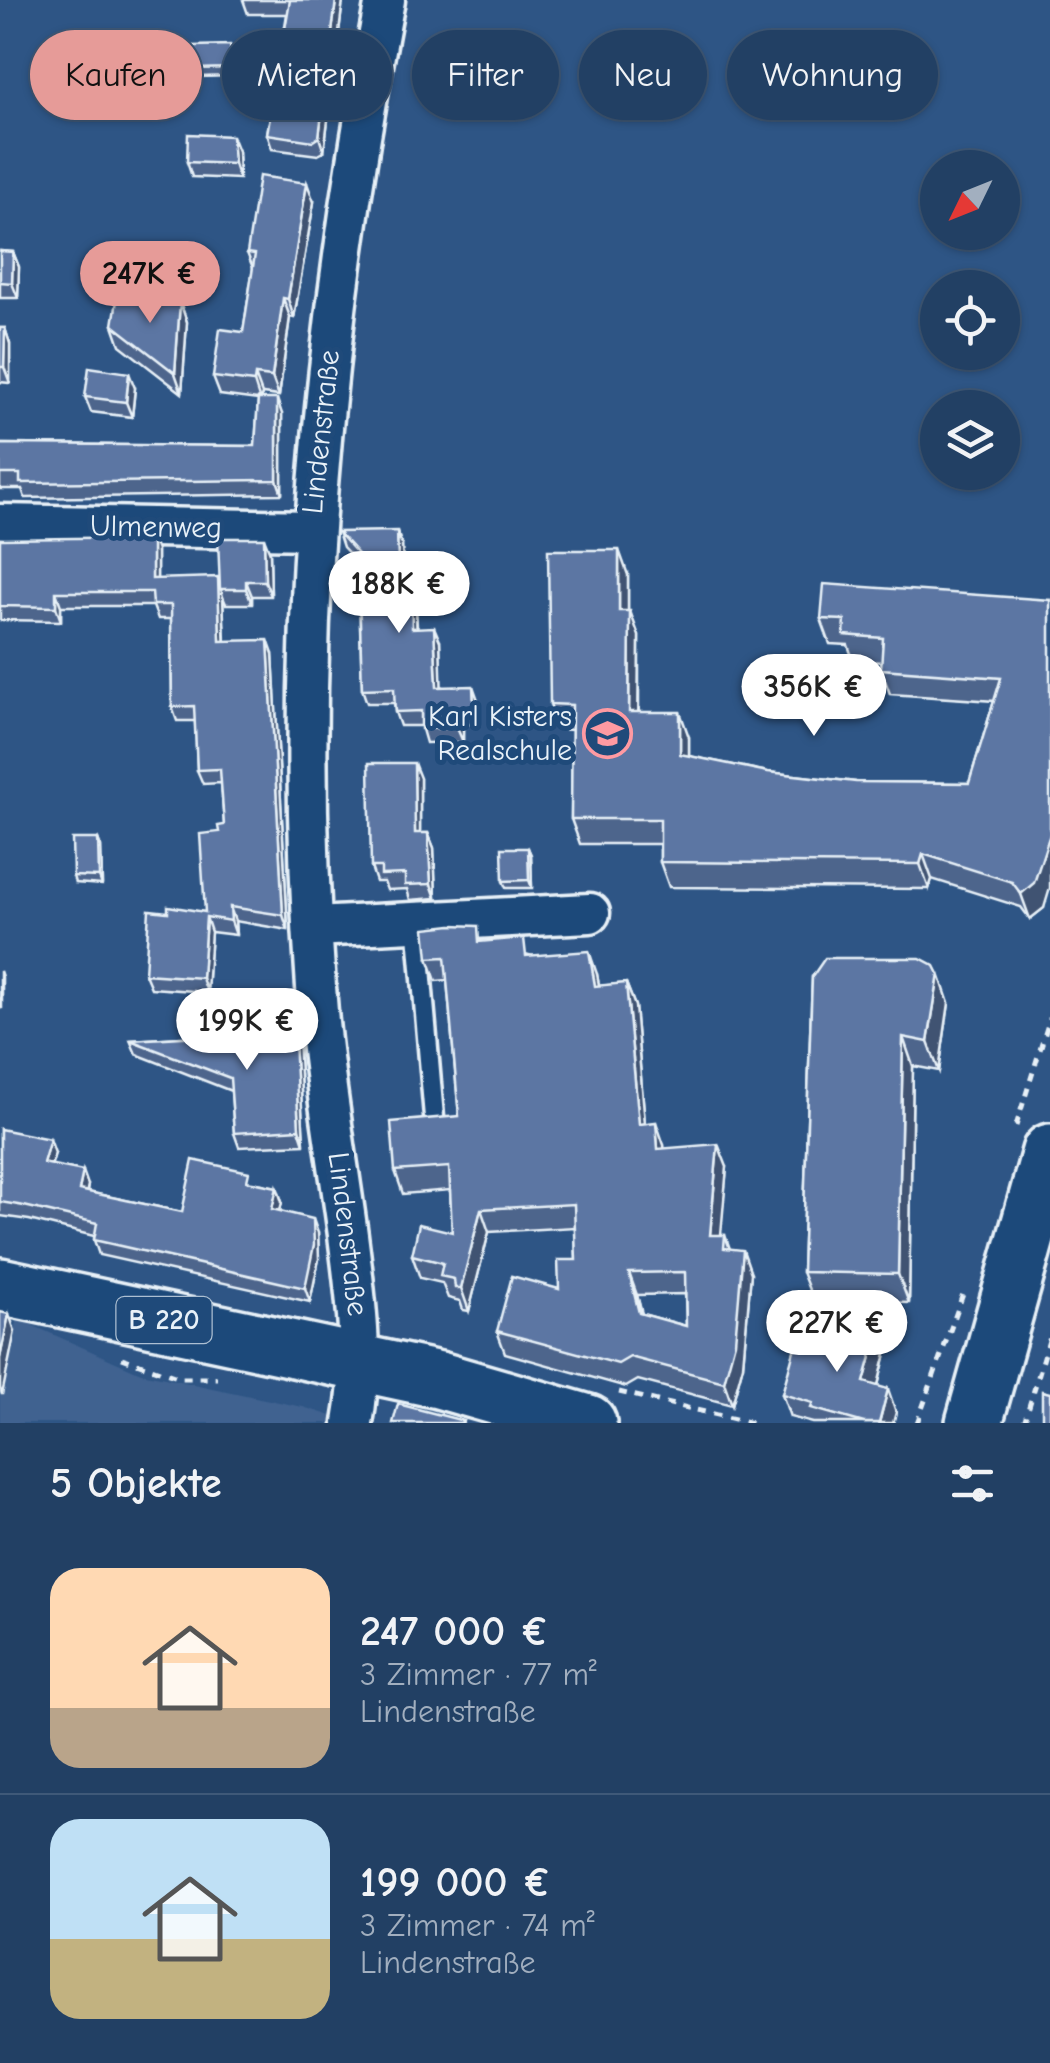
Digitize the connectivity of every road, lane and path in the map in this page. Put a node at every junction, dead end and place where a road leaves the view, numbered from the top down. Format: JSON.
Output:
{"nodes":[{"id":1,"x":384,"y":0,"type":"edge"},
{"id":2,"x":0,"y":524,"type":"edge"},
{"id":3,"x":312,"y":530,"type":"junction"},
{"id":4,"x":590,"y":912,"type":"dead end"},
{"id":5,"x":417,"y":922,"type":"junction"},
{"id":6,"x":314,"y":927,"type":"junction"},
{"id":7,"x":434,"y":1116,"type":"edge"},
{"id":8,"x":1050,"y":1152,"type":"edge"},
{"id":9,"x":0,"y":1286,"type":"edge"},
{"id":10,"x":1050,"y":1337,"type":"edge"},
{"id":11,"x":360,"y":1362,"type":"junction"},
{"id":12,"x":352,"y":1423,"type":"edge"},
{"id":13,"x":588,"y":1423,"type":"edge"},
{"id":14,"x":974,"y":1423,"type":"edge"},
{"id":15,"x":1024,"y":1423,"type":"edge"}],
"edges":[{"from":1,"to":3,"type":"street","name":"Lindenstraße"},
{"from":2,"to":3,"type":"street","name":"Ulmenweg"},
{"from":3,"to":6,"type":"street","name":"Lindenstraße"},
{"from":4,"to":5,"type":"street"},
{"from":5,"to":6,"type":"street"},
{"from":5,"to":7,"type":"lane"},
{"from":6,"to":11,"type":"street","name":"Lindenstraße"},
{"from":8,"to":14,"type":"main road"},
{"from":9,"to":11,"type":"main road","number":"B 220"},
{"from":10,"to":15,"type":"path"},
{"from":11,"to":12,"type":"street","name":"Lindenstraße"},
{"from":11,"to":13,"type":"main road","number":"B 220"}]}
